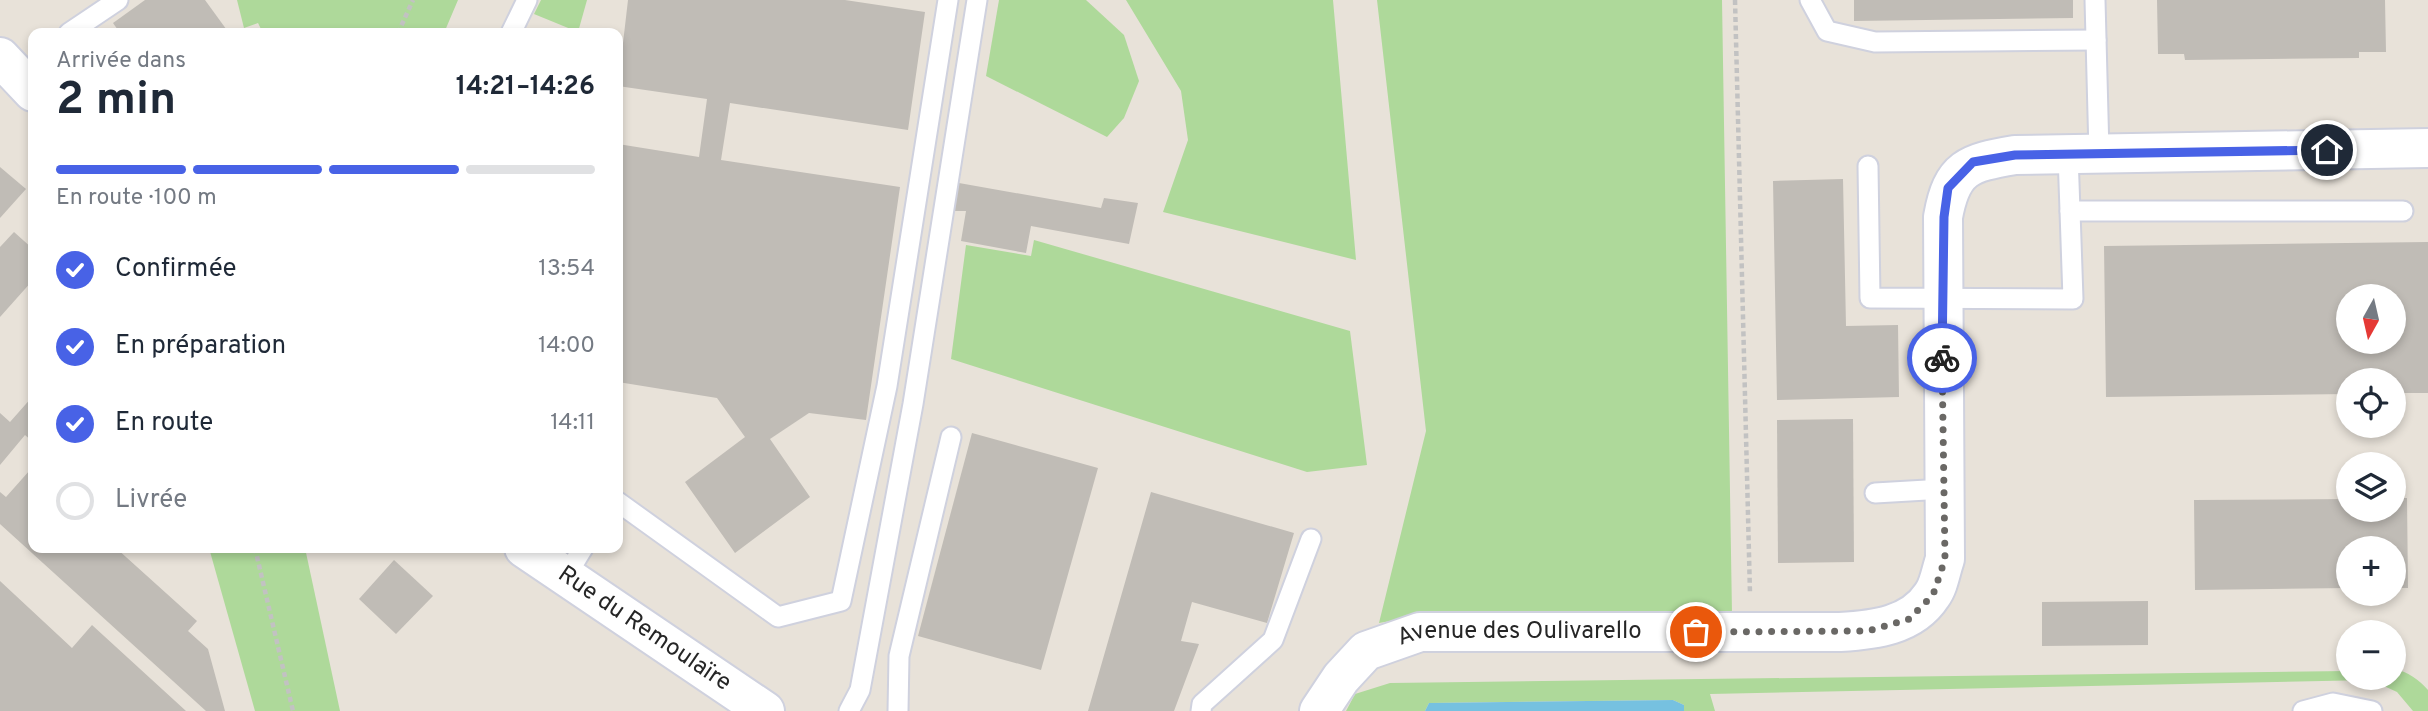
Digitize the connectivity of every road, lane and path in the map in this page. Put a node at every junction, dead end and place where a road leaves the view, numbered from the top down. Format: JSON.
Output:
{"nodes":[{"id":1,"x":118,"y":0,"type":"edge"},
{"id":2,"x":413,"y":0,"type":"edge"},
{"id":3,"x":527,"y":0,"type":"edge"},
{"id":4,"x":948,"y":0,"type":"edge"},
{"id":5,"x":976,"y":0,"type":"edge"},
{"id":6,"x":1735,"y":0,"type":"edge"},
{"id":7,"x":1810,"y":0,"type":"edge"},
{"id":8,"x":2095,"y":0,"type":"edge"},
{"id":9,"x":76,"y":28,"type":"edge"},
{"id":10,"x":400,"y":28,"type":"edge"},
{"id":11,"x":513,"y":28,"type":"edge"},
{"id":12,"x":2096,"y":40,"type":"junction"},
{"id":13,"x":2428,"y":148,"type":"edge"},
{"id":14,"x":2084,"y":154,"type":"junction"},
{"id":15,"x":1868,"y":166,"type":"dead end"},
{"id":16,"x":2070,"y":211,"type":"junction"},
{"id":17,"x":2403,"y":211,"type":"dead end"},
{"id":18,"x":1942,"y":300,"type":"junction"},
{"id":19,"x":951,"y":437,"type":"dead end"},
{"id":20,"x":1944,"y":489,"type":"junction"},
{"id":21,"x":1875,"y":493,"type":"dead end"},
{"id":22,"x":623,"y":506,"type":"edge"},
{"id":23,"x":1311,"y":539,"type":"dead end"},
{"id":24,"x":256,"y":553,"type":"edge"},
{"id":25,"x":542,"y":553,"type":"edge"},
{"id":26,"x":574,"y":562,"type":"edge"},
{"id":27,"x":1750,"y":604,"type":"dead end"},
{"id":28,"x":293,"y":711,"type":"edge"},
{"id":29,"x":765,"y":711,"type":"edge"},
{"id":30,"x":849,"y":711,"type":"edge"},
{"id":31,"x":898,"y":711,"type":"edge"},
{"id":32,"x":1201,"y":711,"type":"edge"},
{"id":33,"x":1319,"y":711,"type":"edge"},
{"id":34,"x":2303,"y":711,"type":"edge"},
{"id":35,"x":2372,"y":711,"type":"edge"}],
"edges":[{"from":1,"to":9,"type":"lane"},
{"from":2,"to":10,"type":"path"},
{"from":3,"to":11,"type":"lane"},
{"from":4,"to":22,"type":"lane"},
{"from":5,"to":30,"type":"lane"},
{"from":6,"to":27,"type":"path"},
{"from":7,"to":12,"type":"lane"},
{"from":8,"to":12,"type":"lane"},
{"from":12,"to":14,"type":"lane"},
{"from":13,"to":14,"type":"street","name":"Avenue des Oulivarello"},
{"from":14,"to":16,"type":"lane"},
{"from":14,"to":18,"type":"street","name":"Avenue des Oulivarello"},
{"from":15,"to":18,"type":"lane"},
{"from":16,"to":17,"type":"lane"},
{"from":16,"to":18,"type":"lane"},
{"from":18,"to":20,"type":"street","name":"Avenue des Oulivarello"},
{"from":19,"to":31,"type":"lane"},
{"from":20,"to":21,"type":"lane"},
{"from":20,"to":33,"type":"street","name":"Avenue des Oulivarello"},
{"from":23,"to":32,"type":"lane"},
{"from":24,"to":28,"type":"path"},
{"from":25,"to":26,"type":"street","name":"Rue du Remoulaïre"},
{"from":26,"to":29,"type":"street","name":"Rue du Remoulaïre"},
{"from":34,"to":35,"type":"lane"}]}
